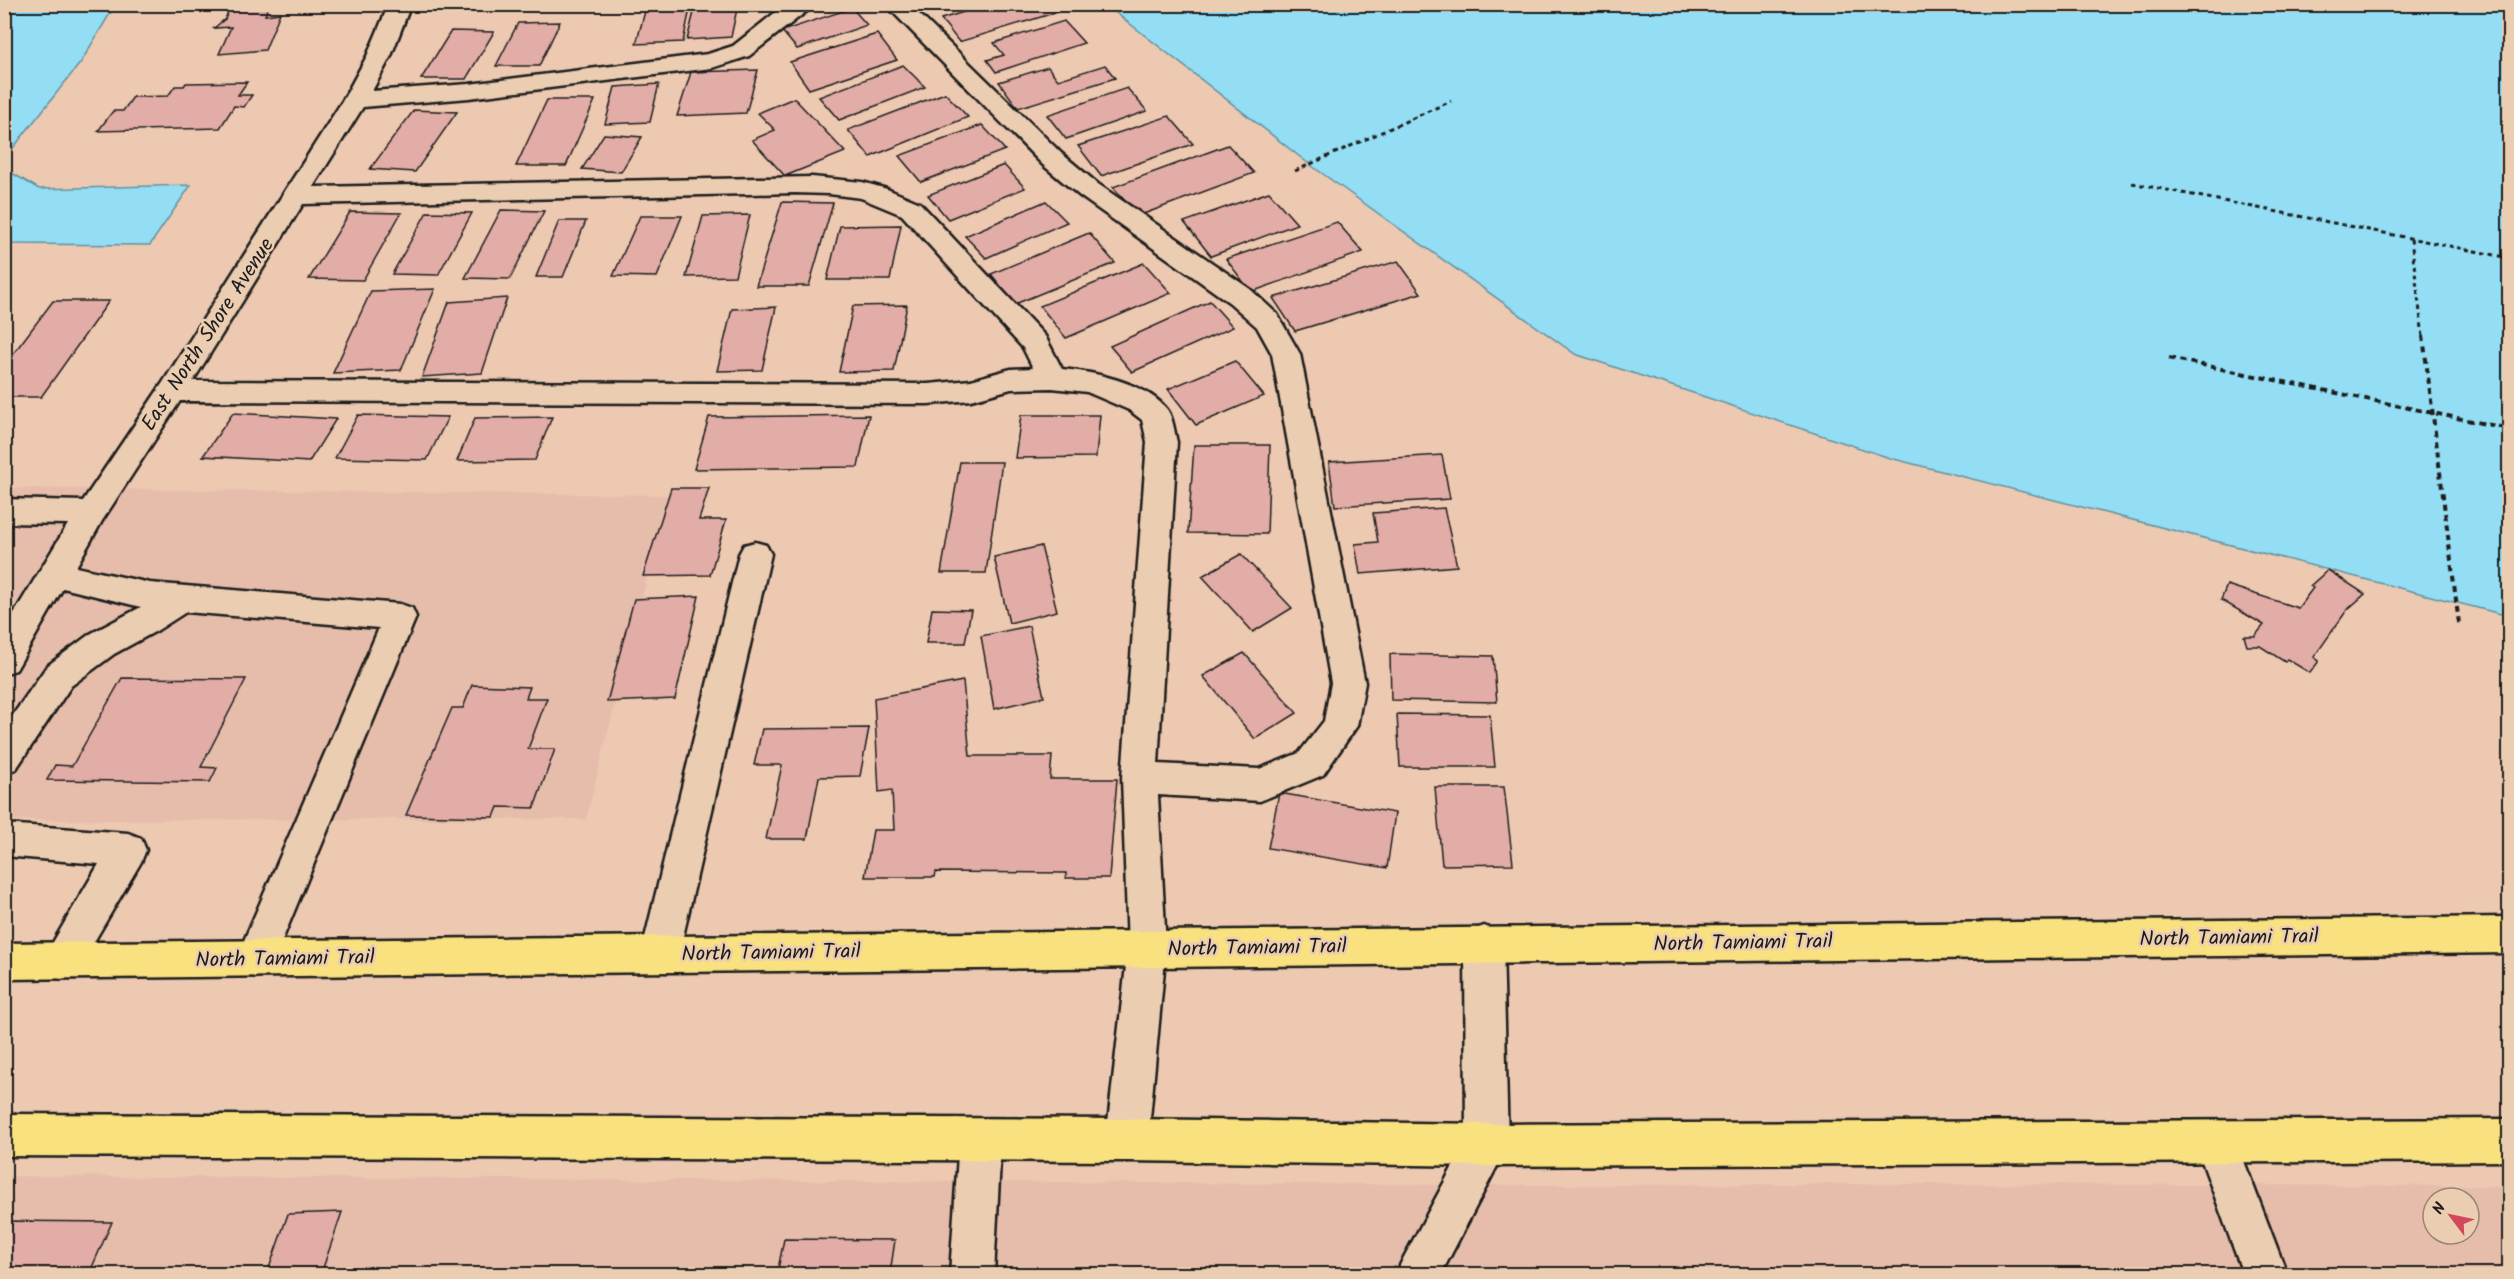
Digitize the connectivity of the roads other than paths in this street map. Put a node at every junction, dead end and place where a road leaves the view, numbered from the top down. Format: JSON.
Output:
{"nodes":[{"id":1,"x":400,"y":4,"type":"edge"},
{"id":2,"x":805,"y":4,"type":"edge"},
{"id":3,"x":896,"y":4,"type":"edge"},
{"id":4,"x":355,"y":100,"type":"junction"},
{"id":5,"x":296,"y":196,"type":"junction"},
{"id":6,"x":1052,"y":378,"type":"junction"},
{"id":7,"x":172,"y":391,"type":"junction"},
{"id":8,"x":4,"y":511,"type":"edge"},
{"id":9,"x":91,"y":513,"type":"junction"},
{"id":10,"x":754,"y":554,"type":"dead end"},
{"id":11,"x":56,"y":573,"type":"junction"},
{"id":12,"x":180,"y":598,"type":"junction"},
{"id":13,"x":4,"y":660,"type":"edge"},
{"id":14,"x":9,"y":743,"type":"edge"},
{"id":15,"x":1140,"y":778,"type":"junction"},
{"id":16,"x":4,"y":840,"type":"edge"},
{"id":17,"x":2510,"y":935,"type":"edge"},
{"id":18,"x":1484,"y":945,"type":"junction"},
{"id":19,"x":1147,"y":948,"type":"junction"},
{"id":20,"x":660,"y":954,"type":"junction"},
{"id":21,"x":255,"y":959,"type":"junction"},
{"id":22,"x":4,"y":961,"type":"edge"},
{"id":23,"x":61,"y":961,"type":"junction"},
{"id":24,"x":4,"y":1135,"type":"edge"},
{"id":25,"x":980,"y":1140,"type":"junction"},
{"id":26,"x":1127,"y":1140,"type":"junction"},
{"id":27,"x":2510,"y":1140,"type":"edge"},
{"id":28,"x":2217,"y":1142,"type":"junction"},
{"id":29,"x":1487,"y":1145,"type":"junction"},
{"id":30,"x":972,"y":1275,"type":"edge"},
{"id":31,"x":1418,"y":1275,"type":"edge"},
{"id":32,"x":2265,"y":1275,"type":"edge"}],
"edges":[{"from":1,"to":4,"type":"street","name":"East North Shore Avenue"},
{"from":2,"to":4,"type":"street"},
{"from":3,"to":15,"type":"street"},
{"from":4,"to":5,"type":"street","name":"East North Shore Avenue"},
{"from":5,"to":6,"type":"street"},
{"from":5,"to":7,"type":"street","name":"East North Shore Avenue"},
{"from":6,"to":7,"type":"street"},
{"from":6,"to":15,"type":"street"},
{"from":7,"to":9,"type":"street","name":"East North Shore Avenue"},
{"from":8,"to":9,"type":"street"},
{"from":9,"to":11,"type":"street","name":"East North Shore Avenue"},
{"from":10,"to":20,"type":"street"},
{"from":11,"to":12,"type":"street"},
{"from":11,"to":13,"type":"street","name":"East North Shore Avenue"},
{"from":12,"to":14,"type":"street"},
{"from":12,"to":21,"type":"street"},
{"from":15,"to":19,"type":"street"},
{"from":16,"to":23,"type":"street"},
{"from":17,"to":18,"type":"main road","name":"North Tamiami Trail"},
{"from":18,"to":19,"type":"main road","name":"North Tamiami Trail"},
{"from":18,"to":29,"type":"street"},
{"from":19,"to":20,"type":"main road","name":"North Tamiami Trail"},
{"from":19,"to":26,"type":"street"},
{"from":20,"to":21,"type":"main road","name":"North Tamiami Trail"},
{"from":21,"to":23,"type":"main road","name":"North Tamiami Trail"},
{"from":22,"to":23,"type":"main road","name":"North Tamiami Trail"},
{"from":24,"to":25,"type":"main road"},
{"from":25,"to":26,"type":"main road"},
{"from":25,"to":30,"type":"street"},
{"from":26,"to":29,"type":"main road"},
{"from":27,"to":28,"type":"main road"},
{"from":28,"to":29,"type":"main road"},
{"from":28,"to":32,"type":"street"},
{"from":29,"to":31,"type":"street"}]}
